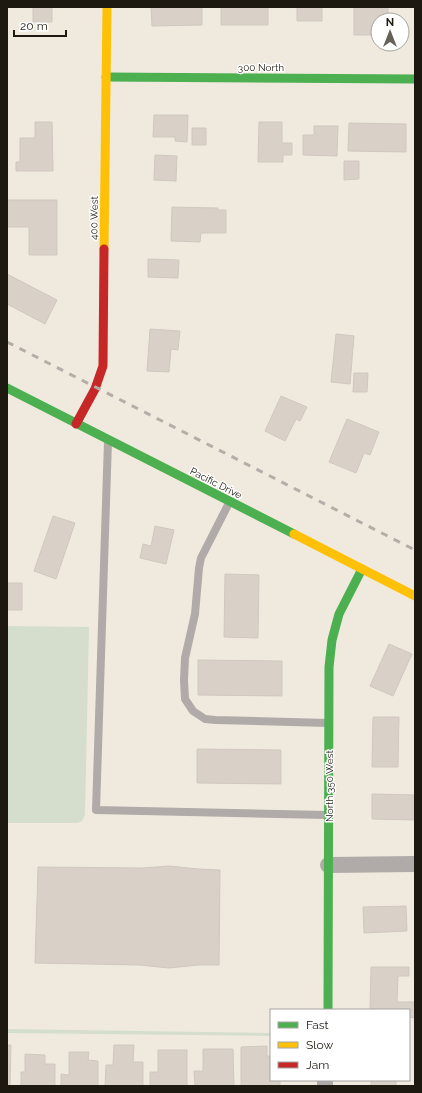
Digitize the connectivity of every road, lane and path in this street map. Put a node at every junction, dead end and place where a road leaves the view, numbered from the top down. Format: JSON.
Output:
{"nodes":[{"id":1,"x":107,"y":7,"type":"edge"},
{"id":2,"x":106,"y":76,"type":"junction"},
{"id":3,"x":415,"y":79,"type":"edge"},
{"id":4,"x":7,"y":388,"type":"edge"},
{"id":5,"x":76,"y":424,"type":"junction"},
{"id":6,"x":108,"y":440,"type":"junction"},
{"id":7,"x":230,"y":502,"type":"junction"},
{"id":8,"x":362,"y":569,"type":"junction"},
{"id":9,"x":415,"y":596,"type":"edge"},
{"id":10,"x":329,"y":723,"type":"junction"},
{"id":11,"x":328,"y":815,"type":"junction"},
{"id":12,"x":415,"y":864,"type":"edge"},
{"id":13,"x":328,"y":865,"type":"junction"},
{"id":14,"x":328,"y":1009,"type":"edge"}],
"edges":[{"from":1,"to":2,"type":"street","name":"400 West"},
{"from":2,"to":3,"type":"street","name":"300 North"},
{"from":2,"to":5,"type":"street","name":"400 West"},
{"from":4,"to":5,"type":"street","name":"Pacific Drive"},
{"from":5,"to":6,"type":"street","name":"Pacific Drive"},
{"from":6,"to":7,"type":"street","name":"Pacific Drive"},
{"from":6,"to":11,"type":"lane"},
{"from":7,"to":8,"type":"street","name":"Pacific Drive"},
{"from":7,"to":10,"type":"lane"},
{"from":8,"to":9,"type":"street","name":"Pacific Drive"},
{"from":8,"to":10,"type":"street","name":"North 350 West"},
{"from":10,"to":11,"type":"street","name":"North 350 West"},
{"from":11,"to":13,"type":"street","name":"North 350 West"},
{"from":12,"to":13,"type":"street"},
{"from":13,"to":14,"type":"street","name":"North 350 West"}]}
